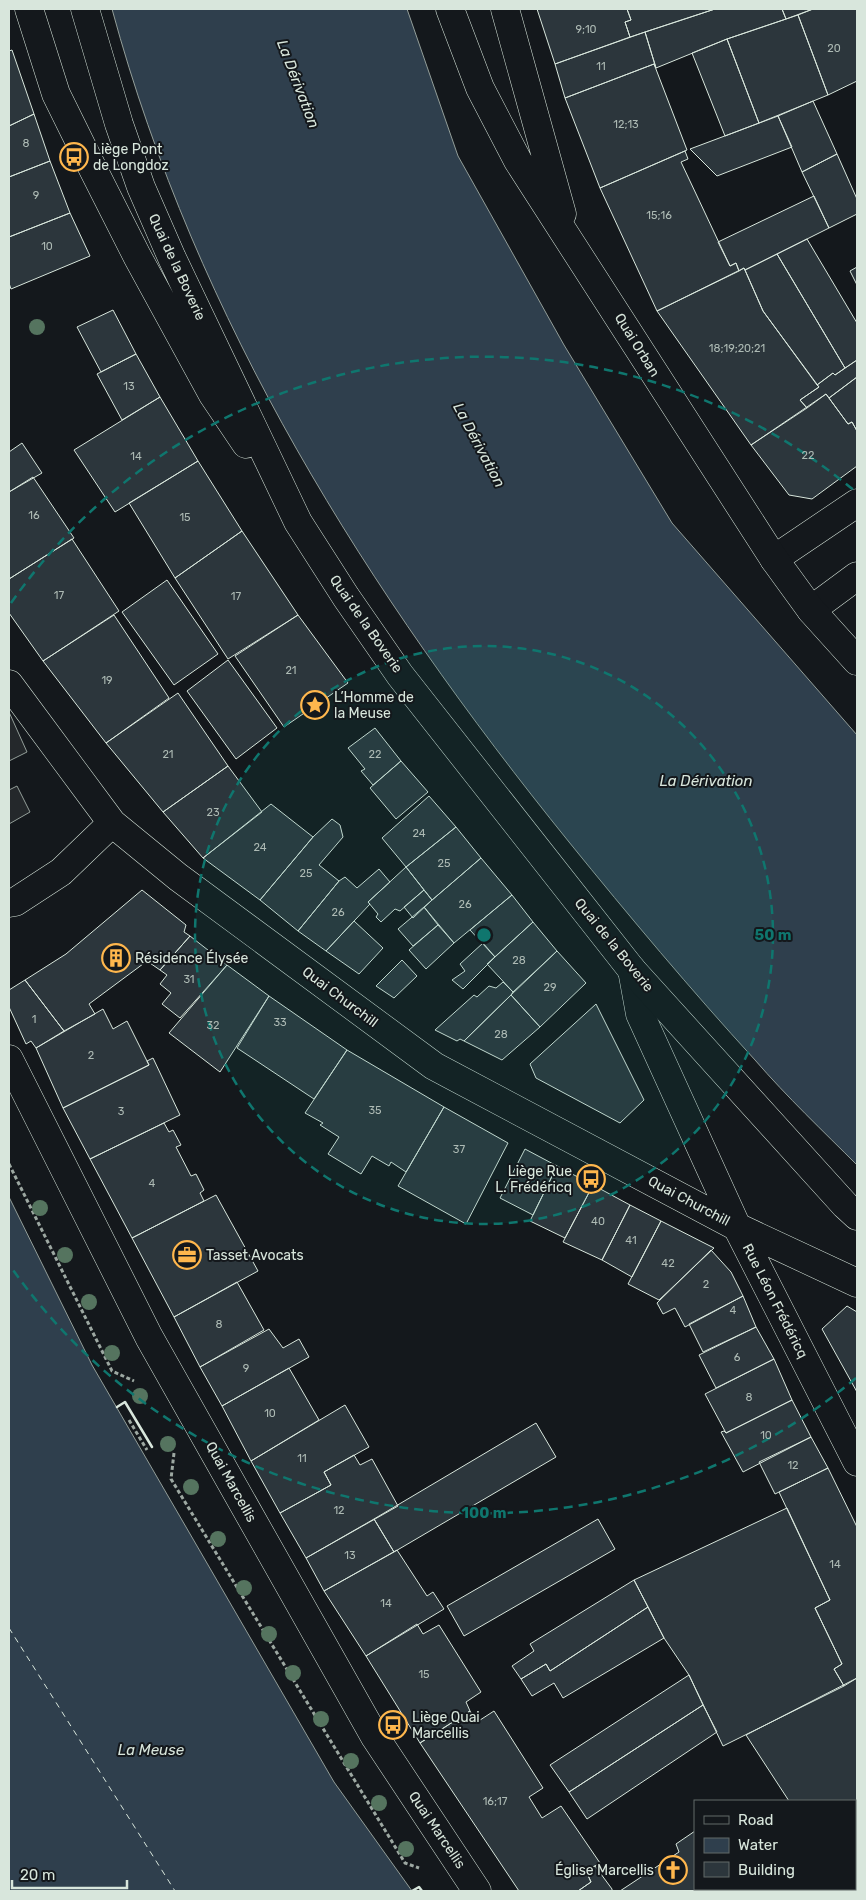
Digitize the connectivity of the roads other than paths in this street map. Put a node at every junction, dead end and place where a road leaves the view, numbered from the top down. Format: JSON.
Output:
{"nodes":[{"id":1,"x":29,"y":9,"type":"edge"},
{"id":2,"x":85,"y":9,"type":"edge"},
{"id":3,"x":450,"y":9,"type":"edge"},
{"id":4,"x":505,"y":9,"type":"edge"},
{"id":5,"x":569,"y":237,"type":"junction"},
{"id":6,"x":857,"y":503,"type":"edge"},
{"id":7,"x":298,"y":522,"type":"junction"},
{"id":8,"x":774,"y":559,"type":"junction"},
{"id":9,"x":857,"y":576,"type":"edge"},
{"id":10,"x":811,"y":610,"type":"junction"},
{"id":11,"x":857,"y":661,"type":"edge"},
{"id":12,"x":9,"y":684,"type":"edge"},
{"id":13,"x":112,"y":823,"type":"junction"},
{"id":14,"x":9,"y":903,"type":"edge"},
{"id":15,"x":632,"y":970,"type":"junction"},
{"id":16,"x":9,"y":1059,"type":"edge"},
{"id":17,"x":857,"y":1216,"type":"edge"},
{"id":18,"x":737,"y":1227,"type":"junction"},
{"id":19,"x":857,"y":1283,"type":"edge"},
{"id":20,"x":857,"y":1462,"type":"edge"},
{"id":21,"x":477,"y":1891,"type":"edge"}],
"edges":[{"from":1,"to":7,"type":"main road"},
{"from":2,"to":7,"type":"main road","name":"Quai de la Boverie"},
{"from":3,"to":5,"type":"main road","name":"Quai Orban"},
{"from":4,"to":5,"type":"main road"},
{"from":5,"to":8,"type":"main road","name":"Quai Orban"},
{"from":6,"to":8,"type":"main road"},
{"from":7,"to":15,"type":"main road","name":"Quai de la Boverie"},
{"from":8,"to":10,"type":"main road","name":"Quai Orban"},
{"from":9,"to":10,"type":"main road"},
{"from":10,"to":11,"type":"main road","name":"Quai Orban"},
{"from":12,"to":13,"type":"main road","name":"Quai Churchill"},
{"from":13,"to":14,"type":"main road"},
{"from":13,"to":18,"type":"main road","name":"Quai Churchill"},
{"from":15,"to":17,"type":"main road","name":"Quai de la Boverie"},
{"from":15,"to":18,"type":"main road","name":"Rue Léon Frédéricq"},
{"from":16,"to":21,"type":"main road","name":"Quai Marcellis"},
{"from":18,"to":19,"type":"main road"},
{"from":18,"to":20,"type":"main road","name":"Rue Léon Frédéricq"}]}
